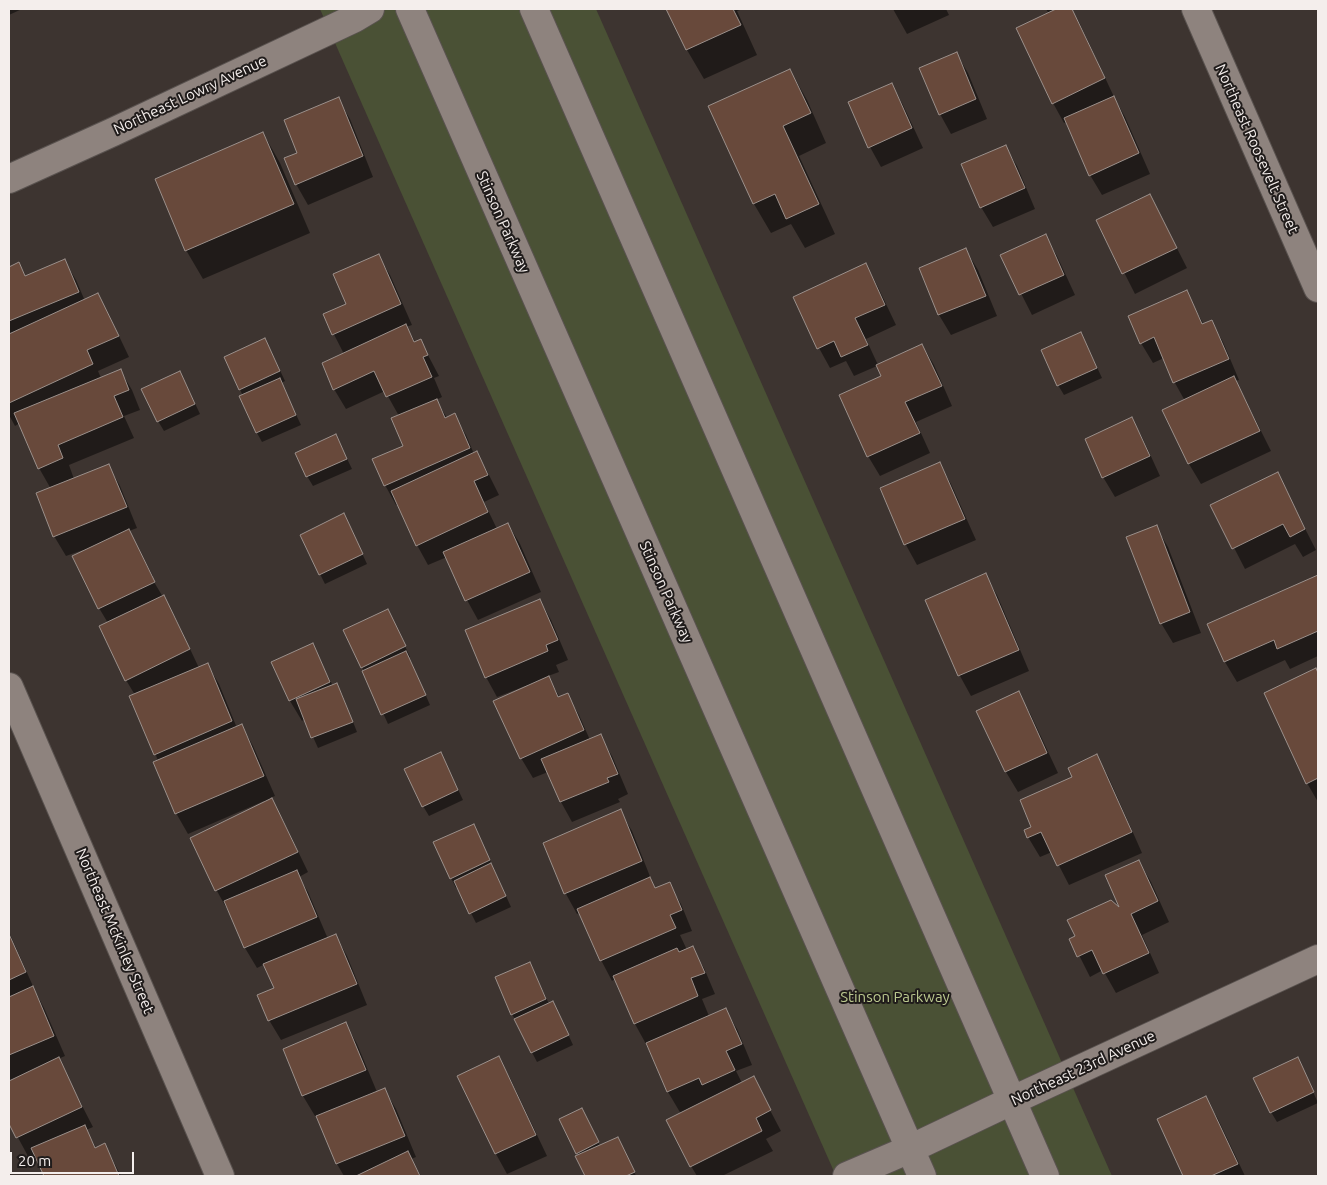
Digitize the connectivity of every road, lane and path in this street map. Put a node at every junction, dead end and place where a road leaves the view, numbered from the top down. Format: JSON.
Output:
{"nodes":[{"id":1,"x":370,"y":9,"type":"edge"},
{"id":2,"x":410,"y":9,"type":"edge"},
{"id":3,"x":534,"y":9,"type":"edge"},
{"id":4,"x":1196,"y":9,"type":"edge"},
{"id":5,"x":9,"y":179,"type":"edge"},
{"id":6,"x":1318,"y":288,"type":"edge"},
{"id":7,"x":9,"y":687,"type":"edge"},
{"id":8,"x":1318,"y":959,"type":"edge"},
{"id":9,"x":1011,"y":1101,"type":"junction"},
{"id":10,"x":910,"y":1149,"type":"junction"},
{"id":11,"x":220,"y":1176,"type":"edge"},
{"id":12,"x":847,"y":1176,"type":"edge"},
{"id":13,"x":922,"y":1176,"type":"edge"},
{"id":14,"x":1045,"y":1176,"type":"edge"}],
"edges":[{"from":1,"to":5,"type":"street","name":"Northeast Lowry Avenue"},
{"from":2,"to":10,"type":"street","name":"Stinson Parkway"},
{"from":3,"to":9,"type":"street"},
{"from":4,"to":6,"type":"street","name":"Northeast Roosevelt Street"},
{"from":7,"to":11,"type":"street","name":"Northeast McKinley Street"},
{"from":8,"to":9,"type":"street","name":"Northeast 23rd Avenue"},
{"from":9,"to":10,"type":"street","name":"Northeast 23rd Avenue"},
{"from":9,"to":14,"type":"street"},
{"from":10,"to":12,"type":"street","name":"Northeast 23rd Avenue"},
{"from":10,"to":13,"type":"street","name":"Stinson Parkway"}]}
